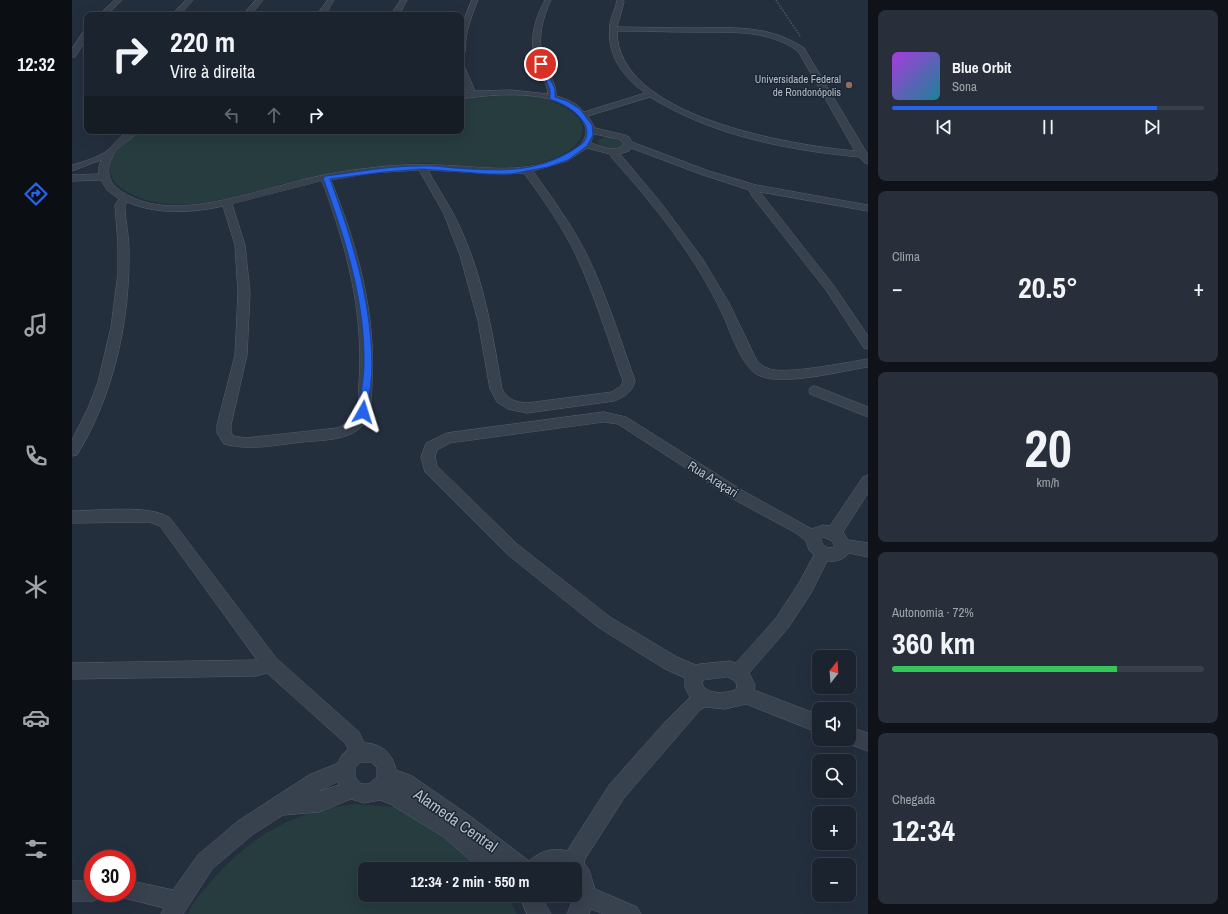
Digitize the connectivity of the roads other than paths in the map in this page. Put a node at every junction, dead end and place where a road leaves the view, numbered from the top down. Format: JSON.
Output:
{"nodes":[{"id":1,"x":119,"y":0,"type":"edge"},
{"id":2,"x":190,"y":0,"type":"edge"},
{"id":3,"x":260,"y":0,"type":"edge"},
{"id":4,"x":331,"y":0,"type":"edge"},
{"id":5,"x":404,"y":0,"type":"edge"},
{"id":6,"x":475,"y":0,"type":"edge"},
{"id":7,"x":548,"y":0,"type":"edge"},
{"id":8,"x":620,"y":0,"type":"edge"},
{"id":9,"x":106,"y":12,"type":"edge"},
{"id":10,"x":179,"y":12,"type":"edge"},
{"id":11,"x":250,"y":12,"type":"edge"},
{"id":12,"x":323,"y":12,"type":"edge"},
{"id":13,"x":398,"y":12,"type":"edge"},
{"id":14,"x":614,"y":29,"type":"junction"},
{"id":15,"x":464,"y":30,"type":"edge"},
{"id":16,"x":84,"y":37,"type":"edge"},
{"id":17,"x":72,"y":55,"type":"edge"},
{"id":18,"x":464,"y":75,"type":"edge"},
{"id":19,"x":472,"y":94,"type":"junction"},
{"id":20,"x":651,"y":94,"type":"junction"},
{"id":21,"x":464,"y":95,"type":"edge"},
{"id":22,"x":552,"y":98,"type":"junction"},
{"id":23,"x":583,"y":115,"type":"junction"},
{"id":24,"x":590,"y":130,"type":"junction"},
{"id":25,"x":127,"y":134,"type":"edge"},
{"id":26,"x":629,"y":144,"type":"junction"},
{"id":27,"x":585,"y":145,"type":"junction"},
{"id":28,"x":109,"y":152,"type":"junction"},
{"id":29,"x":616,"y":152,"type":"junction"},
{"id":30,"x":862,"y":154,"type":"junction"},
{"id":31,"x":868,"y":162,"type":"edge"},
{"id":32,"x":422,"y":167,"type":"junction"},
{"id":33,"x":72,"y":168,"type":"edge"},
{"id":34,"x":527,"y":170,"type":"junction"},
{"id":35,"x":103,"y":177,"type":"junction"},
{"id":36,"x":72,"y":178,"type":"edge"},
{"id":37,"x":326,"y":178,"type":"junction"},
{"id":38,"x":754,"y":188,"type":"junction"},
{"id":39,"x":125,"y":198,"type":"junction"},
{"id":40,"x":227,"y":203,"type":"junction"},
{"id":41,"x":868,"y":208,"type":"edge"},
{"id":42,"x":868,"y":345,"type":"edge"},
{"id":43,"x":868,"y":363,"type":"edge"},
{"id":44,"x":815,"y":391,"type":"dead end"},
{"id":45,"x":868,"y":412,"type":"edge"},
{"id":46,"x":72,"y":451,"type":"edge"},
{"id":47,"x":868,"y":481,"type":"edge"},
{"id":48,"x":72,"y":517,"type":"edge"},
{"id":49,"x":813,"y":538,"type":"junction"},
{"id":50,"x":838,"y":539,"type":"junction"},
{"id":51,"x":868,"y":550,"type":"edge"},
{"id":52,"x":822,"y":553,"type":"junction"},
{"id":53,"x":270,"y":664,"type":"junction"},
{"id":54,"x":736,"y":671,"type":"junction"},
{"id":55,"x":72,"y":672,"type":"edge"},
{"id":56,"x":696,"y":674,"type":"junction"},
{"id":57,"x":744,"y":695,"type":"junction"},
{"id":58,"x":703,"y":699,"type":"junction"},
{"id":59,"x":812,"y":721,"type":"edge"},
{"id":60,"x":856,"y":738,"type":"edge"},
{"id":61,"x":868,"y":742,"type":"edge"},
{"id":62,"x":359,"y":753,"type":"junction"},
{"id":63,"x":345,"y":770,"type":"junction"},
{"id":64,"x":381,"y":783,"type":"junction"},
{"id":65,"x":352,"y":789,"type":"junction"},
{"id":66,"x":279,"y":805,"type":"junction"},
{"id":67,"x":486,"y":862,"type":"edge"},
{"id":68,"x":514,"y":862,"type":"edge"},
{"id":69,"x":545,"y":862,"type":"edge"},
{"id":70,"x":567,"y":862,"type":"edge"},
{"id":71,"x":574,"y":862,"type":"edge"},
{"id":72,"x":582,"y":878,"type":"edge"},
{"id":73,"x":72,"y":891,"type":"edge"},
{"id":74,"x":84,"y":891,"type":"edge"},
{"id":75,"x":136,"y":893,"type":"edge"},
{"id":76,"x":582,"y":905,"type":"edge"},
{"id":77,"x":175,"y":908,"type":"edge"},
{"id":78,"x":630,"y":914,"type":"edge"}],
"edges":[{"from":1,"to":9,"type":"street"},
{"from":2,"to":10,"type":"street"},
{"from":3,"to":11,"type":"street"},
{"from":4,"to":12,"type":"street"},
{"from":5,"to":13,"type":"street"},
{"from":6,"to":15,"type":"street"},
{"from":7,"to":22,"type":"street"},
{"from":8,"to":14,"type":"street"},
{"from":14,"to":20,"type":"street"},
{"from":14,"to":30,"type":"street"},
{"from":16,"to":17,"type":"street"},
{"from":18,"to":19,"type":"street"},
{"from":19,"to":21,"type":"street"},
{"from":19,"to":22,"type":"street"},
{"from":20,"to":23,"type":"street"},
{"from":20,"to":30,"type":"street"},
{"from":22,"to":23,"type":"street"},
{"from":23,"to":24,"type":"street"},
{"from":24,"to":26,"type":"street"},
{"from":24,"to":27,"type":"street"},
{"from":25,"to":28,"type":"street"},
{"from":26,"to":29,"type":"street"},
{"from":26,"to":38,"type":"street"},
{"from":27,"to":29,"type":"street"},
{"from":27,"to":34,"type":"street"},
{"from":28,"to":33,"type":"street"},
{"from":28,"to":35,"type":"street"},
{"from":29,"to":43,"type":"street"},
{"from":30,"to":31,"type":"street"},
{"from":32,"to":34,"type":"street"},
{"from":32,"to":34,"type":"street"},
{"from":32,"to":37,"type":"street"},
{"from":35,"to":36,"type":"street"},
{"from":35,"to":39,"type":"street"},
{"from":37,"to":40,"type":"street"},
{"from":37,"to":40,"type":"street"},
{"from":38,"to":41,"type":"street"},
{"from":38,"to":42,"type":"street"},
{"from":39,"to":40,"type":"street"},
{"from":39,"to":46,"type":"street"},
{"from":44,"to":45,"type":"street"},
{"from":47,"to":50,"type":"street"},
{"from":48,"to":53,"type":"street"},
{"from":49,"to":50,"type":"street"},
{"from":49,"to":52,"type":"street"},
{"from":49,"to":56,"type":"street","name":"Rua Araçari"},
{"from":50,"to":51,"type":"street"},
{"from":50,"to":52,"type":"street"},
{"from":52,"to":54,"type":"street"},
{"from":53,"to":55,"type":"street"},
{"from":53,"to":62,"type":"street"},
{"from":54,"to":56,"type":"street"},
{"from":54,"to":57,"type":"street"},
{"from":56,"to":58,"type":"street"},
{"from":57,"to":58,"type":"street"},
{"from":57,"to":59,"type":"street"},
{"from":58,"to":71,"type":"street"},
{"from":60,"to":61,"type":"street"},
{"from":62,"to":63,"type":"street"},
{"from":62,"to":64,"type":"street"},
{"from":63,"to":65,"type":"street"},
{"from":63,"to":66,"type":"street"},
{"from":64,"to":65,"type":"street"},
{"from":64,"to":67,"type":"street","name":"Alameda Central"},
{"from":64,"to":68,"type":"street","name":"Alameda Central"},
{"from":65,"to":66,"type":"street"},
{"from":66,"to":77,"type":"street"},
{"from":69,"to":70,"type":"street"},
{"from":72,"to":76,"type":"street"},
{"from":73,"to":74,"type":"street"},
{"from":75,"to":77,"type":"street"},
{"from":76,"to":78,"type":"street"}]}
